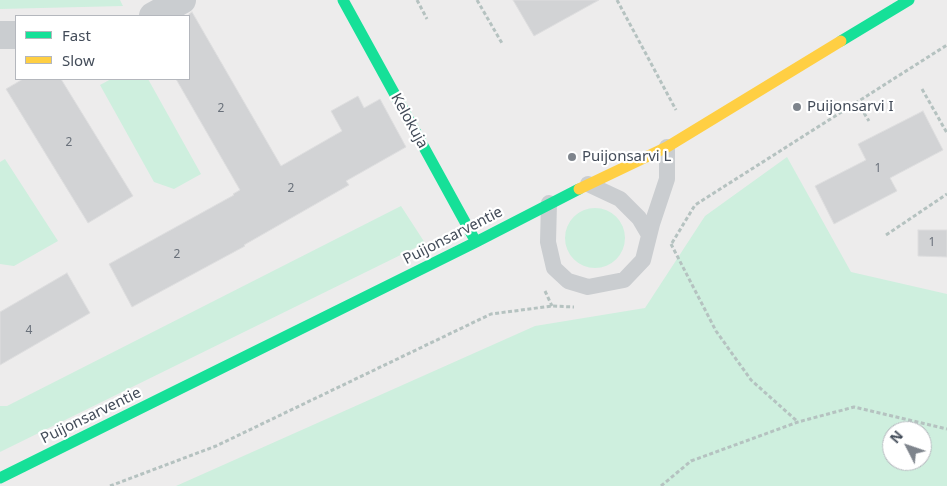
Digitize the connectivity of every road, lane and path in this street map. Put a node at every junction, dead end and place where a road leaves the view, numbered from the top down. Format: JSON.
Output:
{"nodes":[{"id":1,"x":182,"y":0,"type":"edge"},
{"id":2,"x":343,"y":0,"type":"edge"},
{"id":3,"x":417,"y":0,"type":"edge"},
{"id":4,"x":477,"y":0,"type":"edge"},
{"id":5,"x":617,"y":0,"type":"edge"},
{"id":6,"x":909,"y":0,"type":"edge"},
{"id":7,"x":155,"y":15,"type":"edge"},
{"id":8,"x":427,"y":19,"type":"dead end"},
{"id":9,"x":0,"y":34,"type":"edge"},
{"id":10,"x":15,"y":35,"type":"edge"},
{"id":11,"x":503,"y":45,"type":"dead end"},
{"id":12,"x":922,"y":90,"type":"dead end"},
{"id":13,"x":857,"y":102,"type":"dead end"},
{"id":14,"x":676,"y":109,"type":"dead end"},
{"id":15,"x":869,"y":121,"type":"dead end"},
{"id":16,"x":947,"y":133,"type":"edge"},
{"id":17,"x":667,"y":147,"type":"junction"},
{"id":18,"x":588,"y":184,"type":"junction"},
{"id":19,"x":947,"y":194,"type":"edge"},
{"id":20,"x":549,"y":203,"type":"junction"},
{"id":21,"x":649,"y":236,"type":"junction"},
{"id":22,"x":886,"y":236,"type":"dead end"},
{"id":23,"x":476,"y":242,"type":"junction"},
{"id":24,"x":671,"y":244,"type":"dead end"},
{"id":25,"x":798,"y":422,"type":"junction"},
{"id":26,"x":947,"y":430,"type":"edge"},
{"id":27,"x":0,"y":478,"type":"edge"},
{"id":28,"x":661,"y":486,"type":"edge"}],
"edges":[{"from":1,"to":7,"type":"street"},
{"from":2,"to":23,"type":"main road","name":"Kelokuja"},
{"from":3,"to":8,"type":"path"},
{"from":4,"to":11,"type":"path"},
{"from":5,"to":14,"type":"path"},
{"from":6,"to":17,"type":"main road","name":"Puijonsarventie"},
{"from":9,"to":10,"type":"street"},
{"from":12,"to":16,"type":"path"},
{"from":13,"to":15,"type":"path"},
{"from":17,"to":18,"type":"main road","name":"Puijonsarventie"},
{"from":17,"to":21,"type":"lane"},
{"from":18,"to":20,"type":"main road","name":"Puijonsarventie"},
{"from":18,"to":21,"type":"lane"},
{"from":19,"to":22,"type":"path"},
{"from":20,"to":21,"type":"lane"},
{"from":20,"to":23,"type":"main road","name":"Puijonsarventie"},
{"from":23,"to":27,"type":"main road","name":"Puijonsarventie"},
{"from":24,"to":25,"type":"path"},
{"from":25,"to":26,"type":"path"},
{"from":25,"to":28,"type":"path"}]}
